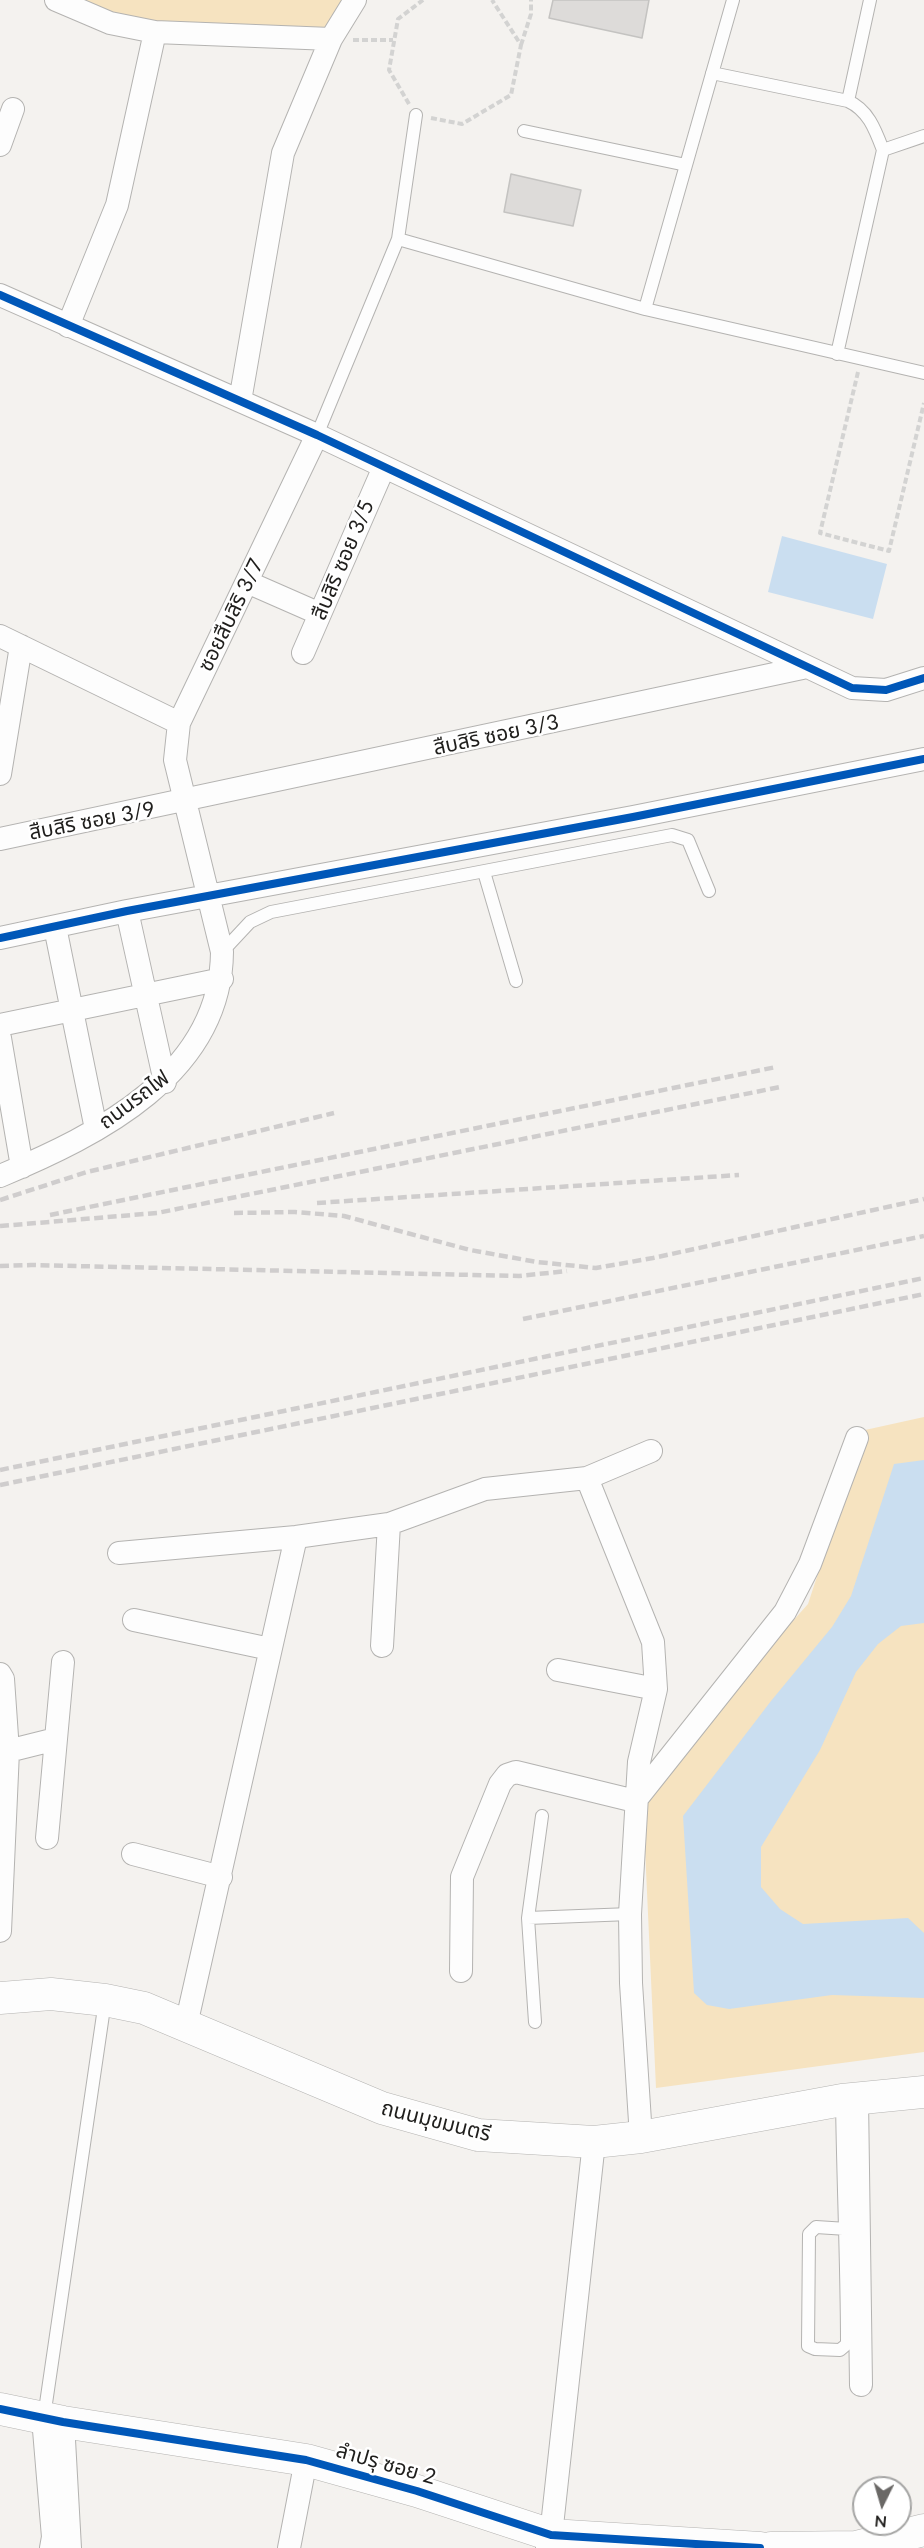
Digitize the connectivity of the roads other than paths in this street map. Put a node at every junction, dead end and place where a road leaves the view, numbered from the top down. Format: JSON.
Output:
{"nodes":[{"id":1,"x":56,"y":0,"type":"edge"},
{"id":2,"x":355,"y":0,"type":"edge"},
{"id":3,"x":734,"y":0,"type":"edge"},
{"id":4,"x":870,"y":0,"type":"edge"},
{"id":5,"x":155,"y":32,"type":"junction"},
{"id":6,"x":331,"y":39,"type":"junction"},
{"id":7,"x":712,"y":73,"type":"junction"},
{"id":8,"x":848,"y":100,"type":"junction"},
{"id":9,"x":13,"y":109,"type":"dead end"},
{"id":10,"x":416,"y":115,"type":"road end"},
{"id":11,"x":524,"y":131,"type":"dead end"},
{"id":12,"x":924,"y":136,"type":"edge"},
{"id":13,"x":0,"y":145,"type":"edge"},
{"id":14,"x":883,"y":150,"type":"junction"},
{"id":15,"x":686,"y":165,"type":"junction"},
{"id":16,"x":398,"y":239,"type":"junction"},
{"id":17,"x":0,"y":295,"type":"edge"},
{"id":18,"x":645,"y":309,"type":"junction"},
{"id":19,"x":68,"y":327,"type":"junction"},
{"id":20,"x":837,"y":354,"type":"junction"},
{"id":21,"x":924,"y":373,"type":"edge"},
{"id":22,"x":240,"y":401,"type":"junction"},
{"id":23,"x":317,"y":435,"type":"junction"},
{"id":24,"x":384,"y":467,"type":"junction"},
{"id":25,"x":247,"y":582,"type":"junction"},
{"id":26,"x":320,"y":614,"type":"junction"},
{"id":27,"x":0,"y":636,"type":"edge"},
{"id":28,"x":21,"y":646,"type":"junction"},
{"id":29,"x":303,"y":653,"type":"dead end"},
{"id":30,"x":807,"y":667,"type":"junction"},
{"id":31,"x":924,"y":678,"type":"edge"},
{"id":32,"x":4,"y":718,"type":"edge"},
{"id":33,"x":179,"y":723,"type":"junction"},
{"id":34,"x":2,"y":747,"type":"edge"},
{"id":35,"x":924,"y":759,"type":"edge"},
{"id":36,"x":0,"y":774,"type":"edge"},
{"id":37,"x":184,"y":802,"type":"junction"},
{"id":38,"x":0,"y":840,"type":"edge"},
{"id":39,"x":484,"y":872,"type":"junction"},
{"id":40,"x":709,"y":891,"type":"dead end"},
{"id":41,"x":209,"y":897,"type":"junction"},
{"id":42,"x":127,"y":911,"type":"junction"},
{"id":43,"x":55,"y":927,"type":"junction"},
{"id":44,"x":0,"y":938,"type":"edge"},
{"id":45,"x":222,"y":952,"type":"junction"},
{"id":46,"x":222,"y":979,"type":"junction"},
{"id":47,"x":516,"y":981,"type":"dead end"},
{"id":48,"x":146,"y":995,"type":"junction"},
{"id":49,"x":71,"y":1010,"type":"junction"},
{"id":50,"x":0,"y":1025,"type":"edge"},
{"id":51,"x":0,"y":1038,"type":"edge"},
{"id":52,"x":165,"y":1082,"type":"junction"},
{"id":53,"x":5,"y":1100,"type":"edge"},
{"id":54,"x":96,"y":1129,"type":"junction"},
{"id":55,"x":22,"y":1167,"type":"junction"},
{"id":56,"x":0,"y":1176,"type":"edge"},
{"id":57,"x":857,"y":1438,"type":"dead end"},
{"id":58,"x":651,"y":1451,"type":"dead end"},
{"id":59,"x":587,"y":1478,"type":"junction"},
{"id":60,"x":389,"y":1524,"type":"junction"},
{"id":61,"x":296,"y":1537,"type":"junction"},
{"id":62,"x":119,"y":1553,"type":"dead end"},
{"id":63,"x":134,"y":1620,"type":"dead end"},
{"id":64,"x":382,"y":1646,"type":"dead end"},
{"id":65,"x":270,"y":1649,"type":"junction"},
{"id":66,"x":63,"y":1662,"type":"dead end"},
{"id":67,"x":558,"y":1670,"type":"dead end"},
{"id":68,"x":0,"y":1674,"type":"edge"},
{"id":69,"x":656,"y":1689,"type":"junction"},
{"id":70,"x":56,"y":1739,"type":"junction"},
{"id":71,"x":8,"y":1751,"type":"junction"},
{"id":72,"x":635,"y":1801,"type":"junction"},
{"id":73,"x":542,"y":1816,"type":"dead end"},
{"id":74,"x":47,"y":1838,"type":"dead end"},
{"id":75,"x":133,"y":1854,"type":"dead end"},
{"id":76,"x":221,"y":1877,"type":"junction"},
{"id":77,"x":630,"y":1914,"type":"junction"},
{"id":78,"x":528,"y":1918,"type":"junction"},
{"id":79,"x":0,"y":1931,"type":"edge"},
{"id":80,"x":461,"y":1971,"type":"dead end"},
{"id":81,"x":0,"y":1998,"type":"edge"},
{"id":82,"x":105,"y":2000,"type":"junction"},
{"id":83,"x":535,"y":2022,"type":"dead end"},
{"id":84,"x":186,"y":2025,"type":"junction"},
{"id":85,"x":924,"y":2092,"type":"edge"},
{"id":86,"x":850,"y":2099,"type":"junction"},
{"id":87,"x":641,"y":2137,"type":"junction"},
{"id":88,"x":594,"y":2142,"type":"junction"},
{"id":89,"x":847,"y":2229,"type":"junction"},
{"id":90,"x":861,"y":2385,"type":"dead end"},
{"id":91,"x":0,"y":2409,"type":"edge"},
{"id":92,"x":53,"y":2420,"type":"junction"},
{"id":93,"x":306,"y":2460,"type":"junction"},
{"id":94,"x":924,"y":2530,"type":"edge"},
{"id":95,"x":549,"y":2542,"type":"edge"},
{"id":96,"x":51,"y":2548,"type":"edge"},
{"id":97,"x":70,"y":2548,"type":"edge"},
{"id":98,"x":289,"y":2548,"type":"edge"},
{"id":99,"x":760,"y":2548,"type":"edge"},
{"id":100,"x":771,"y":2548,"type":"edge"}],
"edges":[{"from":1,"to":5,"type":"street"},
{"from":2,"to":6,"type":"street"},
{"from":3,"to":7,"type":"lane"},
{"from":4,"to":8,"type":"lane"},
{"from":5,"to":6,"type":"street"},
{"from":5,"to":19,"type":"street"},
{"from":6,"to":22,"type":"street"},
{"from":7,"to":8,"type":"lane"},
{"from":7,"to":15,"type":"lane"},
{"from":8,"to":14,"type":"lane"},
{"from":9,"to":13,"type":"street"},
{"from":10,"to":16,"type":"lane"},
{"from":11,"to":15,"type":"lane"},
{"from":12,"to":14,"type":"lane"},
{"from":14,"to":20,"type":"lane"},
{"from":15,"to":18,"type":"lane"},
{"from":16,"to":18,"type":"lane"},
{"from":16,"to":23,"type":"lane"},
{"from":17,"to":19,"type":"street"},
{"from":18,"to":20,"type":"lane"},
{"from":19,"to":22,"type":"street"},
{"from":20,"to":21,"type":"lane"},
{"from":22,"to":23,"type":"street"},
{"from":23,"to":24,"type":"street"},
{"from":23,"to":25,"type":"street","name":"ซอยสืบสิริ 3/7"},
{"from":24,"to":26,"type":"street","name":"สืบสิริ ซอย 3/5"},
{"from":24,"to":30,"type":"street"},
{"from":25,"to":26,"type":"street"},
{"from":25,"to":33,"type":"street","name":"ซอยสืบสิริ 3/7"},
{"from":26,"to":29,"type":"street","name":"สืบสิริ ซอย 3/5"},
{"from":27,"to":28,"type":"street"},
{"from":28,"to":32,"type":"street"},
{"from":28,"to":33,"type":"street"},
{"from":30,"to":31,"type":"street"},
{"from":30,"to":37,"type":"street","name":"สืบสิริ ซอย 3/3"},
{"from":32,"to":34,"type":"street"},
{"from":33,"to":37,"type":"street","name":"ซอยสืบสิริ 3/7"},
{"from":34,"to":36,"type":"street"},
{"from":35,"to":41,"type":"street"},
{"from":37,"to":38,"type":"street","name":"สืบสิริ ซอย 3/9"},
{"from":37,"to":41,"type":"street","name":"ถนนรถไฟ"},
{"from":39,"to":40,"type":"lane"},
{"from":39,"to":45,"type":"lane"},
{"from":39,"to":47,"type":"lane"},
{"from":41,"to":42,"type":"street"},
{"from":41,"to":45,"type":"street","name":"ถนนรถไฟ"},
{"from":42,"to":43,"type":"street"},
{"from":42,"to":48,"type":"street"},
{"from":43,"to":44,"type":"street"},
{"from":43,"to":49,"type":"street"},
{"from":45,"to":46,"type":"street","name":"ถนนรถไฟ"},
{"from":46,"to":48,"type":"street"},
{"from":46,"to":52,"type":"street","name":"ถนนรถไฟ"},
{"from":48,"to":49,"type":"street"},
{"from":48,"to":52,"type":"street"},
{"from":49,"to":50,"type":"street"},
{"from":49,"to":54,"type":"street"},
{"from":51,"to":53,"type":"street"},
{"from":52,"to":54,"type":"street","name":"ถนนรถไฟ"},
{"from":53,"to":55,"type":"street"},
{"from":54,"to":55,"type":"street","name":"ถนนรถไฟ"},
{"from":55,"to":56,"type":"street","name":"ถนนรถไฟ"},
{"from":57,"to":72,"type":"street"},
{"from":58,"to":59,"type":"street"},
{"from":59,"to":60,"type":"street"},
{"from":59,"to":69,"type":"street"},
{"from":60,"to":61,"type":"street"},
{"from":60,"to":64,"type":"street"},
{"from":61,"to":62,"type":"street"},
{"from":61,"to":65,"type":"street"},
{"from":63,"to":65,"type":"street"},
{"from":65,"to":76,"type":"street"},
{"from":66,"to":70,"type":"street"},
{"from":67,"to":69,"type":"street"},
{"from":68,"to":71,"type":"street"},
{"from":69,"to":72,"type":"street"},
{"from":70,"to":71,"type":"street"},
{"from":70,"to":74,"type":"street"},
{"from":71,"to":79,"type":"street"},
{"from":72,"to":77,"type":"street"},
{"from":72,"to":80,"type":"street"},
{"from":73,"to":78,"type":"lane"},
{"from":75,"to":76,"type":"street"},
{"from":76,"to":84,"type":"street"},
{"from":77,"to":78,"type":"lane"},
{"from":77,"to":87,"type":"street"},
{"from":78,"to":83,"type":"lane"},
{"from":81,"to":82,"type":"main road","name":"ถนนมุขมนตรี"},
{"from":82,"to":84,"type":"main road","name":"ถนนมุขมนตรี"},
{"from":82,"to":92,"type":"lane"},
{"from":84,"to":88,"type":"main road","name":"ถนนมุขมนตรี"},
{"from":85,"to":86,"type":"main road","name":"ถนนมุขมนตรี"},
{"from":86,"to":87,"type":"main road","name":"ถนนมุขมนตรี"},
{"from":86,"to":89,"type":"lane"},
{"from":86,"to":90,"type":"street"},
{"from":87,"to":88,"type":"main road","name":"ถนนมุขมนตรี"},
{"from":88,"to":95,"type":"street"},
{"from":89,"to":89,"type":"lane"},
{"from":91,"to":92,"type":"main road","name":"ลำปรุ ซอย 2"},
{"from":92,"to":93,"type":"main road","name":"ลำปรุ ซอย 2"},
{"from":92,"to":96,"type":"street"},
{"from":92,"to":97,"type":"street"},
{"from":93,"to":95,"type":"main road","name":"ลำปรุ ซอย 2"},
{"from":93,"to":98,"type":"street"},
{"from":94,"to":100,"type":"main road"},
{"from":95,"to":99,"type":"main road","name":"ลำปรุ ซอย 2"}]}
